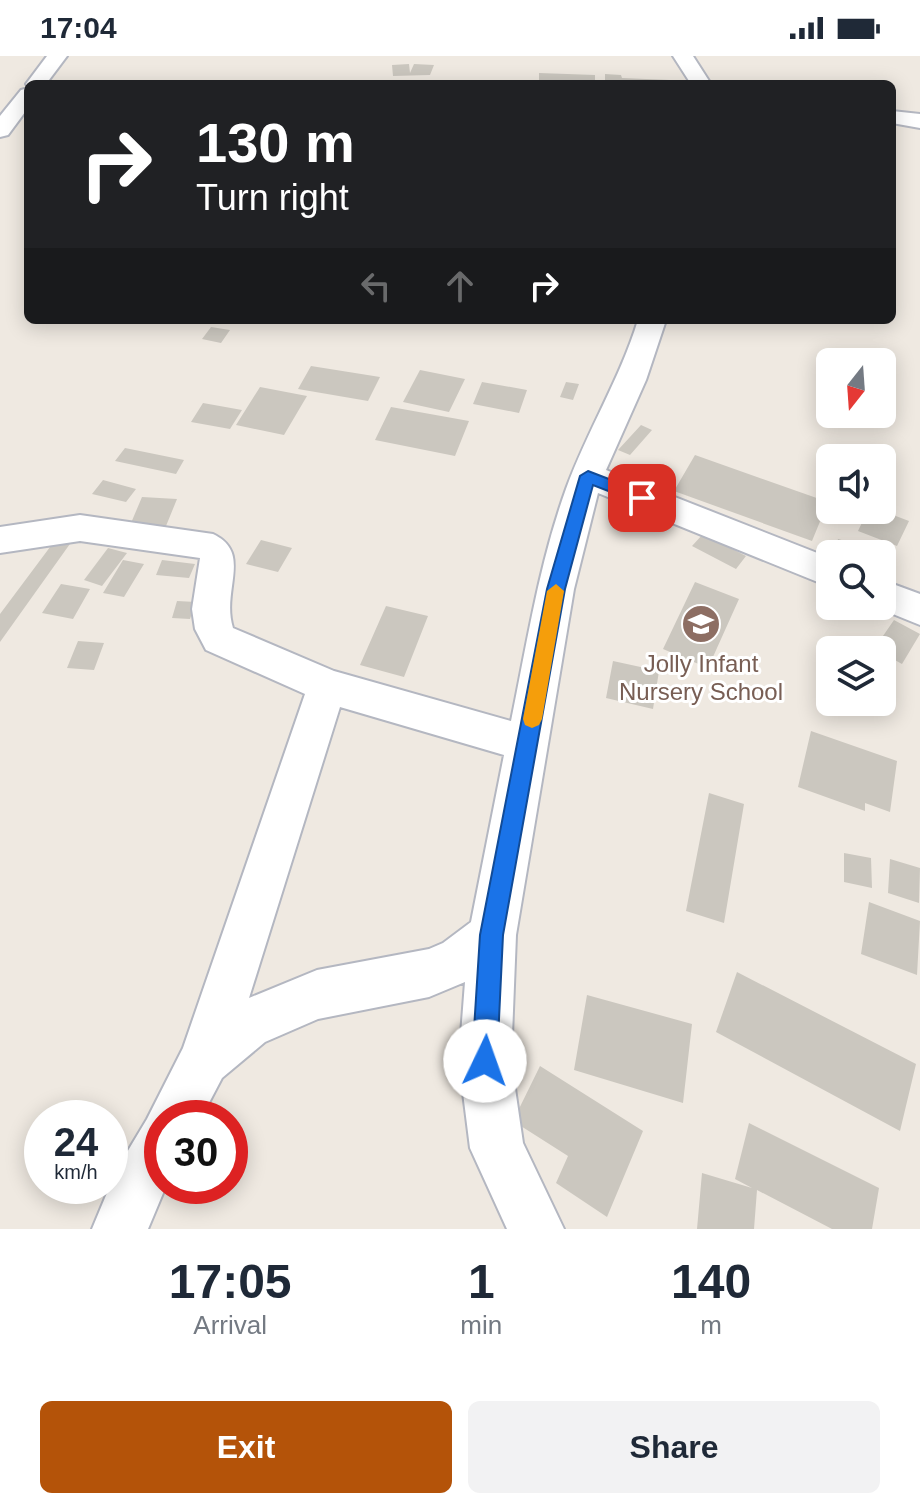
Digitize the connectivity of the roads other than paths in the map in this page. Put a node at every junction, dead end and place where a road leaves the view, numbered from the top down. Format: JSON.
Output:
{"nodes":[{"id":1,"x":57,"y":56,"type":"edge"},
{"id":2,"x":683,"y":56,"type":"edge"},
{"id":3,"x":39,"y":80,"type":"edge"},
{"id":4,"x":701,"y":80,"type":"edge"},
{"id":5,"x":24,"y":99,"type":"edge"},
{"id":6,"x":896,"y":118,"type":"edge"},
{"id":7,"x":920,"y":121,"type":"edge"},
{"id":8,"x":0,"y":130,"type":"edge"},
{"id":9,"x":651,"y":324,"type":"edge"},
{"id":10,"x":588,"y":476,"type":"junction"},
{"id":11,"x":0,"y":540,"type":"edge"},
{"id":12,"x":816,"y":567,"type":"edge"},
{"id":13,"x":896,"y":600,"type":"edge"},
{"id":14,"x":920,"y":610,"type":"edge"},
{"id":15,"x":327,"y":686,"type":"junction"},
{"id":16,"x":528,"y":744,"type":"junction"},
{"id":17,"x":492,"y":935,"type":"junction"},
{"id":18,"x":204,"y":1060,"type":"junction"},
{"id":19,"x":183,"y":1100,"type":"edge"},
{"id":20,"x":144,"y":1173,"type":"edge"},
{"id":21,"x":120,"y":1229,"type":"edge"},
{"id":22,"x":536,"y":1229,"type":"edge"}],
"edges":[{"from":1,"to":3,"type":"street"},
{"from":2,"to":4,"type":"street"},
{"from":5,"to":8,"type":"street"},
{"from":6,"to":7,"type":"street"},
{"from":9,"to":10,"type":"street"},
{"from":10,"to":12,"type":"street"},
{"from":10,"to":16,"type":"street"},
{"from":11,"to":15,"type":"street"},
{"from":13,"to":14,"type":"street"},
{"from":15,"to":16,"type":"street"},
{"from":15,"to":18,"type":"street"},
{"from":16,"to":17,"type":"street"},
{"from":17,"to":18,"type":"street"},
{"from":17,"to":22,"type":"street"},
{"from":18,"to":19,"type":"street"},
{"from":20,"to":21,"type":"street"}]}
